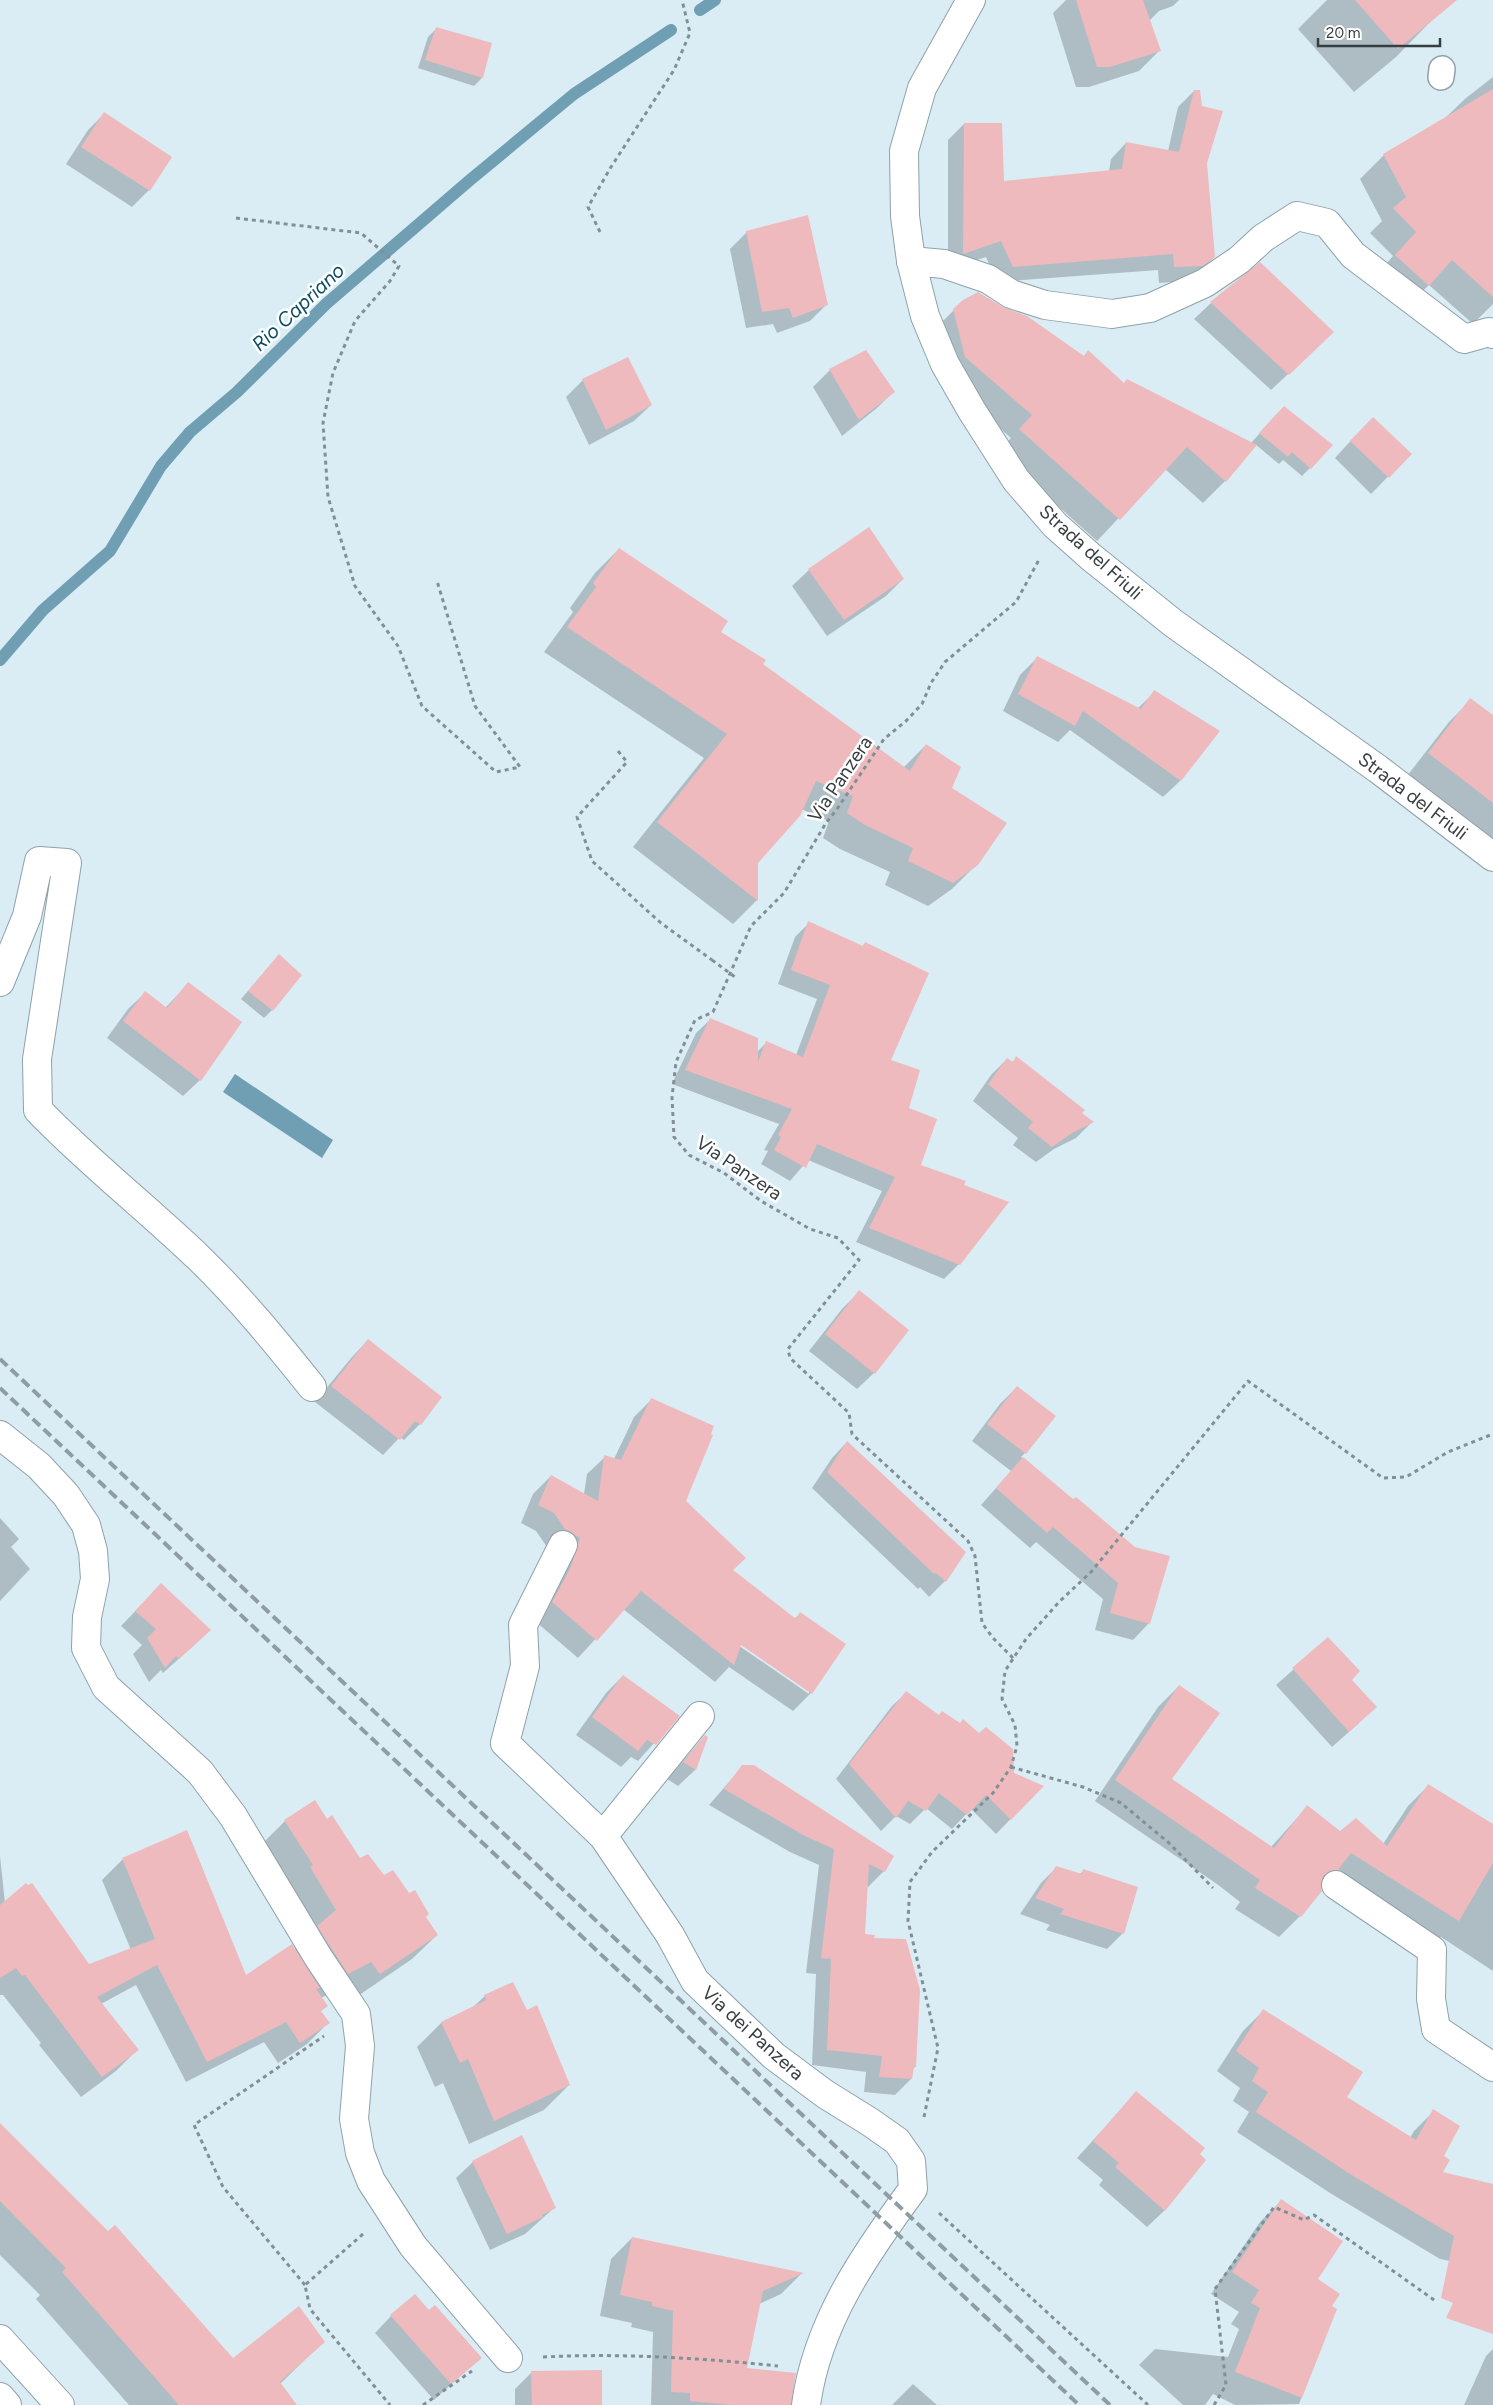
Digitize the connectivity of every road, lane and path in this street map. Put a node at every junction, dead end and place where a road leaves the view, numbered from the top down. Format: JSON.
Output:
{"nodes":[{"id":1,"x":682,"y":0,"type":"edge"},
{"id":2,"x":971,"y":0,"type":"edge"},
{"id":3,"x":236,"y":218,"type":"dead end"},
{"id":4,"x":600,"y":232,"type":"dead end"},
{"id":5,"x":911,"y":261,"type":"junction"},
{"id":6,"x":1493,"y":334,"type":"edge"},
{"id":7,"x":1055,"y":525,"type":"junction"},
{"id":8,"x":437,"y":581,"type":"dead end"},
{"id":9,"x":618,"y":751,"type":"dead end"},
{"id":10,"x":1493,"y":857,"type":"edge"},
{"id":11,"x":735,"y":977,"type":"dead end"},
{"id":12,"x":0,"y":982,"type":"edge"},
{"id":13,"x":312,"y":1387,"type":"dead end"},
{"id":14,"x":1493,"y":1434,"type":"edge"},
{"id":15,"x":0,"y":1435,"type":"edge"},
{"id":16,"x":563,"y":1545,"type":"dead end"},
{"id":17,"x":1014,"y":1658,"type":"junction"},
{"id":18,"x":700,"y":1716,"type":"dead end"},
{"id":19,"x":1012,"y":1766,"type":"junction"},
{"id":20,"x":603,"y":1836,"type":"junction"},
{"id":21,"x":1336,"y":1885,"type":"dead end"},
{"id":22,"x":1213,"y":1888,"type":"dead end"},
{"id":23,"x":356,"y":2014,"type":"junction"},
{"id":24,"x":1493,"y":2066,"type":"edge"},
{"id":25,"x":911,"y":2161,"type":"junction"},
{"id":26,"x":913,"y":2189,"type":"junction"},
{"id":27,"x":391,"y":2210,"type":"junction"},
{"id":28,"x":305,"y":2285,"type":"junction"},
{"id":29,"x":1437,"y":2302,"type":"dead end"},
{"id":30,"x":0,"y":2339,"type":"edge"},
{"id":31,"x":508,"y":2358,"type":"junction"},
{"id":32,"x":814,"y":2370,"type":"junction"},
{"id":33,"x":0,"y":2397,"type":"edge"},
{"id":34,"x":7,"y":2405,"type":"edge"},
{"id":35,"x":60,"y":2405,"type":"edge"},
{"id":36,"x":390,"y":2405,"type":"edge"},
{"id":37,"x":423,"y":2405,"type":"edge"},
{"id":38,"x":806,"y":2405,"type":"edge"},
{"id":39,"x":1148,"y":2405,"type":"edge"},
{"id":40,"x":1214,"y":2405,"type":"edge"}],
"edges":[{"from":1,"to":4,"type":"path"},
{"from":2,"to":5,"type":"street","name":"Strada del Friuli"},
{"from":3,"to":8,"type":"path"},
{"from":5,"to":6,"type":"street"},
{"from":5,"to":7,"type":"street","name":"Strada del Friuli"},
{"from":7,"to":10,"type":"street","name":"Strada del Friuli"},
{"from":7,"to":17,"type":"path","name":"Via Panzera"},
{"from":9,"to":11,"type":"path","bridge":true},
{"from":12,"to":13,"type":"street"},
{"from":14,"to":17,"type":"path"},
{"from":15,"to":23,"type":"street"},
{"from":16,"to":20,"type":"street","name":"Via dei Panzera"},
{"from":17,"to":19,"type":"path"},
{"from":18,"to":20,"type":"street"},
{"from":19,"to":22,"type":"path"},
{"from":19,"to":25,"type":"path"},
{"from":20,"to":25,"type":"street","name":"Via dei Panzera"},
{"from":21,"to":24,"type":"street"},
{"from":23,"to":27,"type":"street"},
{"from":23,"to":28,"type":"path"},
{"from":25,"to":26,"type":"street"},
{"from":26,"to":32,"type":"street"},
{"from":26,"to":39,"type":"path"},
{"from":27,"to":28,"type":"path"},
{"from":27,"to":31,"type":"street"},
{"from":28,"to":36,"type":"path"},
{"from":29,"to":40,"type":"path"},
{"from":30,"to":35,"type":"street"},
{"from":31,"to":32,"type":"path"},
{"from":31,"to":37,"type":"path"},
{"from":32,"to":38,"type":"street"},
{"from":33,"to":34,"type":"street"}]}
